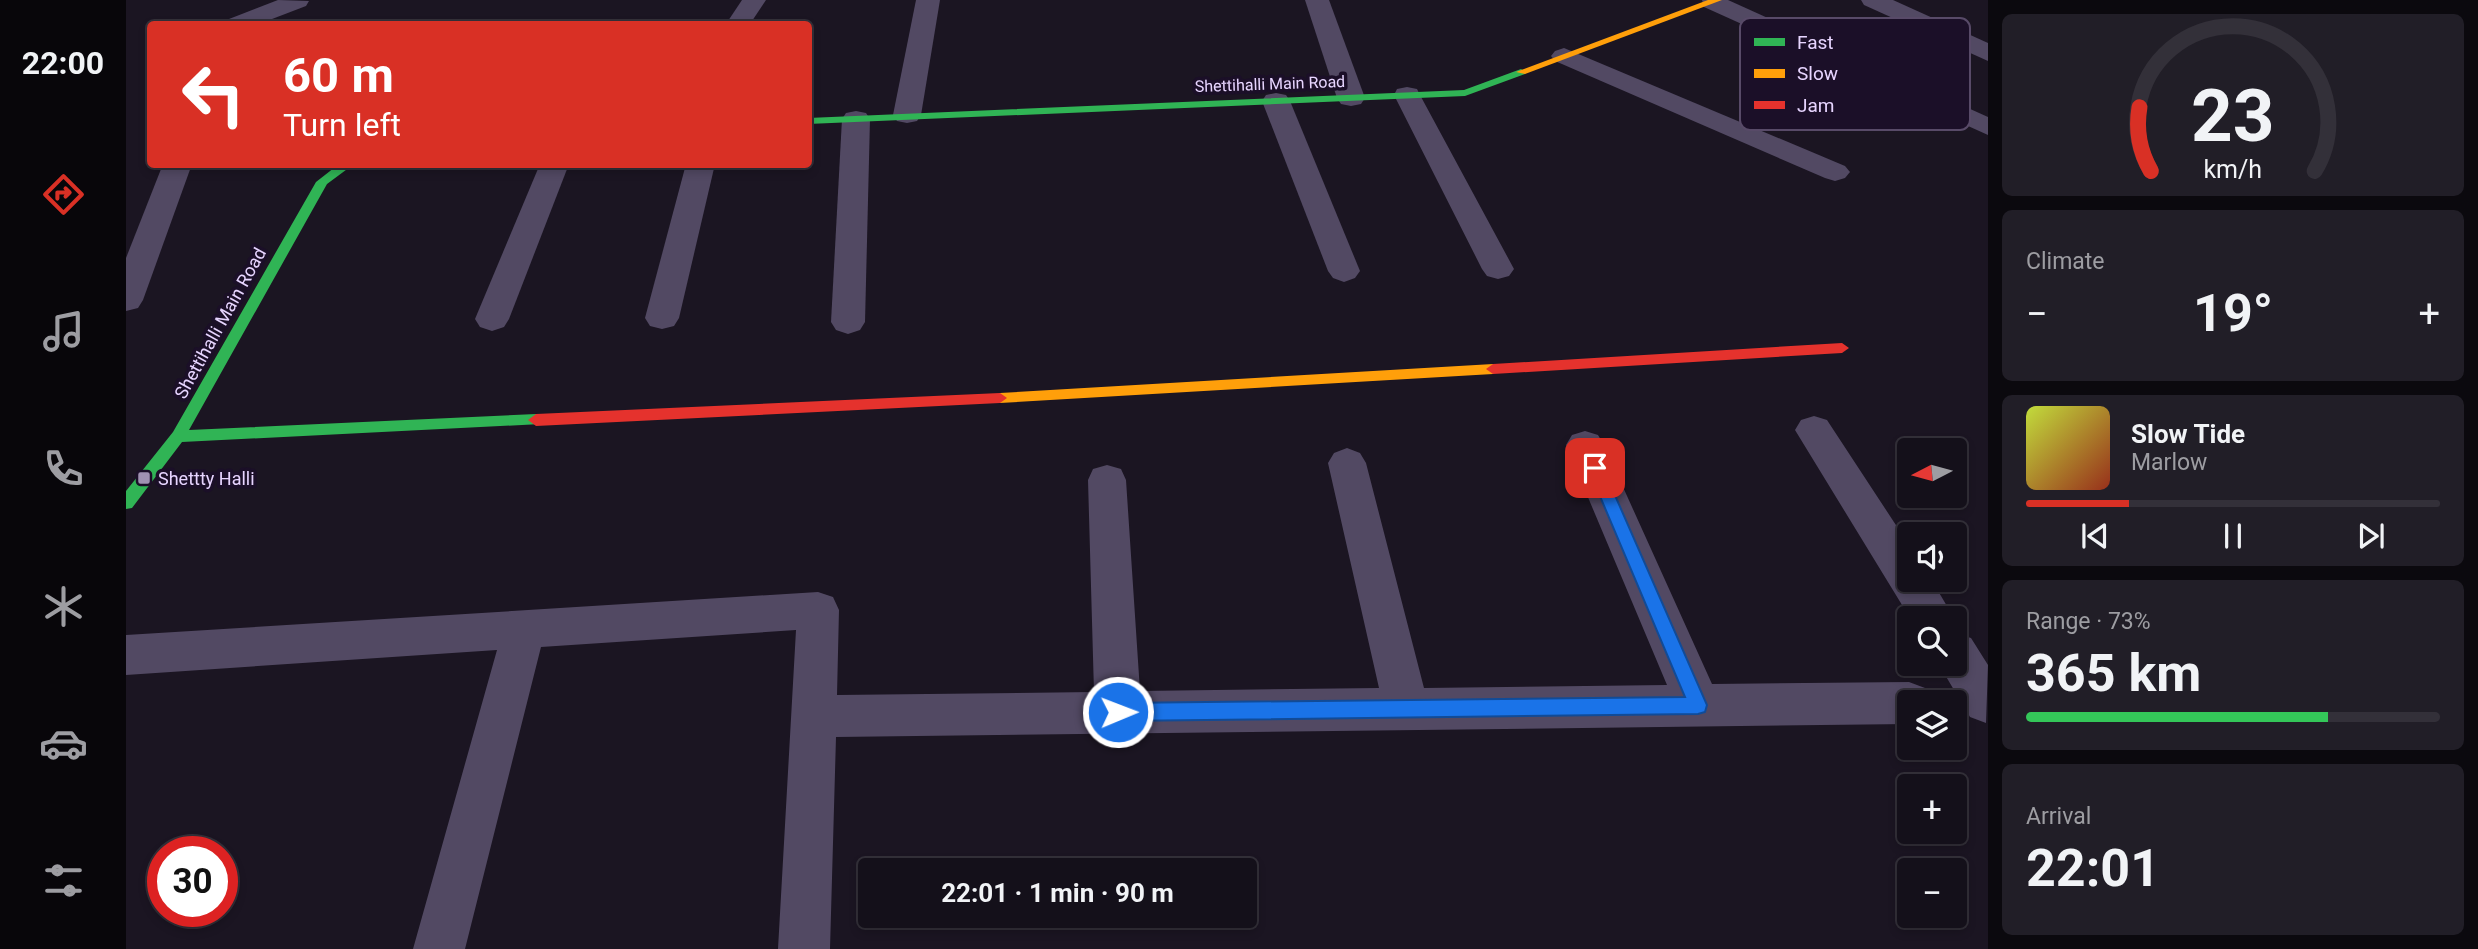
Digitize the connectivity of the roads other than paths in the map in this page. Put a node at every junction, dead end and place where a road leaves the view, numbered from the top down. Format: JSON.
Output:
{"nodes":[{"id":1,"x":754,"y":0,"type":"edge"},
{"id":2,"x":928,"y":0,"type":"edge"},
{"id":3,"x":1317,"y":0,"type":"edge"},
{"id":4,"x":1873,"y":0,"type":"edge"},
{"id":5,"x":1715,"y":1,"type":"edge"},
{"id":6,"x":299,"y":9,"type":"edge"},
{"id":7,"x":1752,"y":18,"type":"edge"},
{"id":8,"x":1912,"y":18,"type":"edge"},
{"id":9,"x":251,"y":21,"type":"edge"},
{"id":10,"x":740,"y":21,"type":"edge"},
{"id":11,"x":1970,"y":45,"type":"edge"},
{"id":12,"x":1988,"y":53,"type":"edge"},
{"id":13,"x":1564,"y":56,"type":"junction"},
{"id":14,"x":1407,"y":95,"type":"junction"},
{"id":15,"x":1351,"y":98,"type":"junction"},
{"id":16,"x":1276,"y":101,"type":"junction"},
{"id":17,"x":908,"y":115,"type":"junction"},
{"id":18,"x":856,"y":119,"type":"junction"},
{"id":19,"x":1970,"y":119,"type":"edge"},
{"id":20,"x":812,"y":121,"type":"edge"},
{"id":21,"x":1988,"y":127,"type":"edge"},
{"id":22,"x":176,"y":168,"type":"edge"},
{"id":23,"x":340,"y":168,"type":"edge"},
{"id":24,"x":553,"y":168,"type":"edge"},
{"id":25,"x":700,"y":168,"type":"edge"},
{"id":26,"x":1835,"y":172,"type":"dead end"},
{"id":27,"x":1498,"y":269,"type":"dead end"},
{"id":28,"x":1344,"y":271,"type":"dead end"},
{"id":29,"x":126,"y":300,"type":"edge"},
{"id":30,"x":662,"y":318,"type":"dead end"},
{"id":31,"x":492,"y":319,"type":"dead end"},
{"id":32,"x":848,"y":321,"type":"dead end"},
{"id":33,"x":1842,"y":348,"type":"dead end"},
{"id":34,"x":1814,"y":430,"type":"dead end"},
{"id":35,"x":178,"y":436,"type":"junction"},
{"id":36,"x":1585,"y":445,"type":"dead end"},
{"id":37,"x":1347,"y":463,"type":"dead end"},
{"id":38,"x":1107,"y":480,"type":"dead end"},
{"id":39,"x":126,"y":503,"type":"edge"},
{"id":40,"x":1925,"y":606,"type":"edge"},
{"id":41,"x":524,"y":629,"type":"junction"},
{"id":42,"x":126,"y":655,"type":"edge"},
{"id":43,"x":1965,"y":676,"type":"edge"},
{"id":44,"x":1976,"y":702,"type":"edge"},
{"id":45,"x":1897,"y":703,"type":"edge"},
{"id":46,"x":1698,"y":705,"type":"junction"},
{"id":47,"x":1406,"y":708,"type":"junction"},
{"id":48,"x":1118,"y":712,"type":"junction"},
{"id":49,"x":814,"y":716,"type":"junction"},
{"id":50,"x":439,"y":949,"type":"edge"},
{"id":51,"x":804,"y":949,"type":"edge"}],
"edges":[{"from":1,"to":10,"type":"street"},
{"from":2,"to":17,"type":"street"},
{"from":3,"to":15,"type":"street"},
{"from":4,"to":8,"type":"street"},
{"from":5,"to":7,"type":"street"},
{"from":5,"to":13,"type":"street","name":"Shettihalli Main Road"},
{"from":6,"to":9,"type":"street"},
{"from":11,"to":12,"type":"street"},
{"from":13,"to":14,"type":"street","name":"Shettihalli Main Road"},
{"from":13,"to":26,"type":"street"},
{"from":14,"to":15,"type":"street","name":"Shettihalli Main Road"},
{"from":14,"to":27,"type":"street"},
{"from":15,"to":16,"type":"street","name":"Shettihalli Main Road"},
{"from":16,"to":17,"type":"street","name":"Shettihalli Main Road"},
{"from":16,"to":28,"type":"street"},
{"from":17,"to":18,"type":"street","name":"Shettihalli Main Road"},
{"from":18,"to":20,"type":"street","name":"Shettihalli Main Road"},
{"from":18,"to":32,"type":"street"},
{"from":19,"to":21,"type":"street"},
{"from":22,"to":29,"type":"street"},
{"from":23,"to":35,"type":"street","name":"Shettihalli Main Road"},
{"from":24,"to":31,"type":"street"},
{"from":25,"to":30,"type":"street"},
{"from":33,"to":35,"type":"street"},
{"from":34,"to":40,"type":"street"},
{"from":35,"to":39,"type":"street","name":"Shettihalli Main Road"},
{"from":36,"to":46,"type":"street"},
{"from":37,"to":47,"type":"street"},
{"from":38,"to":48,"type":"street"},
{"from":41,"to":42,"type":"street"},
{"from":41,"to":49,"type":"street"},
{"from":41,"to":50,"type":"street"},
{"from":43,"to":44,"type":"street"},
{"from":45,"to":46,"type":"street"},
{"from":46,"to":47,"type":"street"},
{"from":47,"to":48,"type":"street"},
{"from":48,"to":49,"type":"street"},
{"from":49,"to":51,"type":"street"}]}
